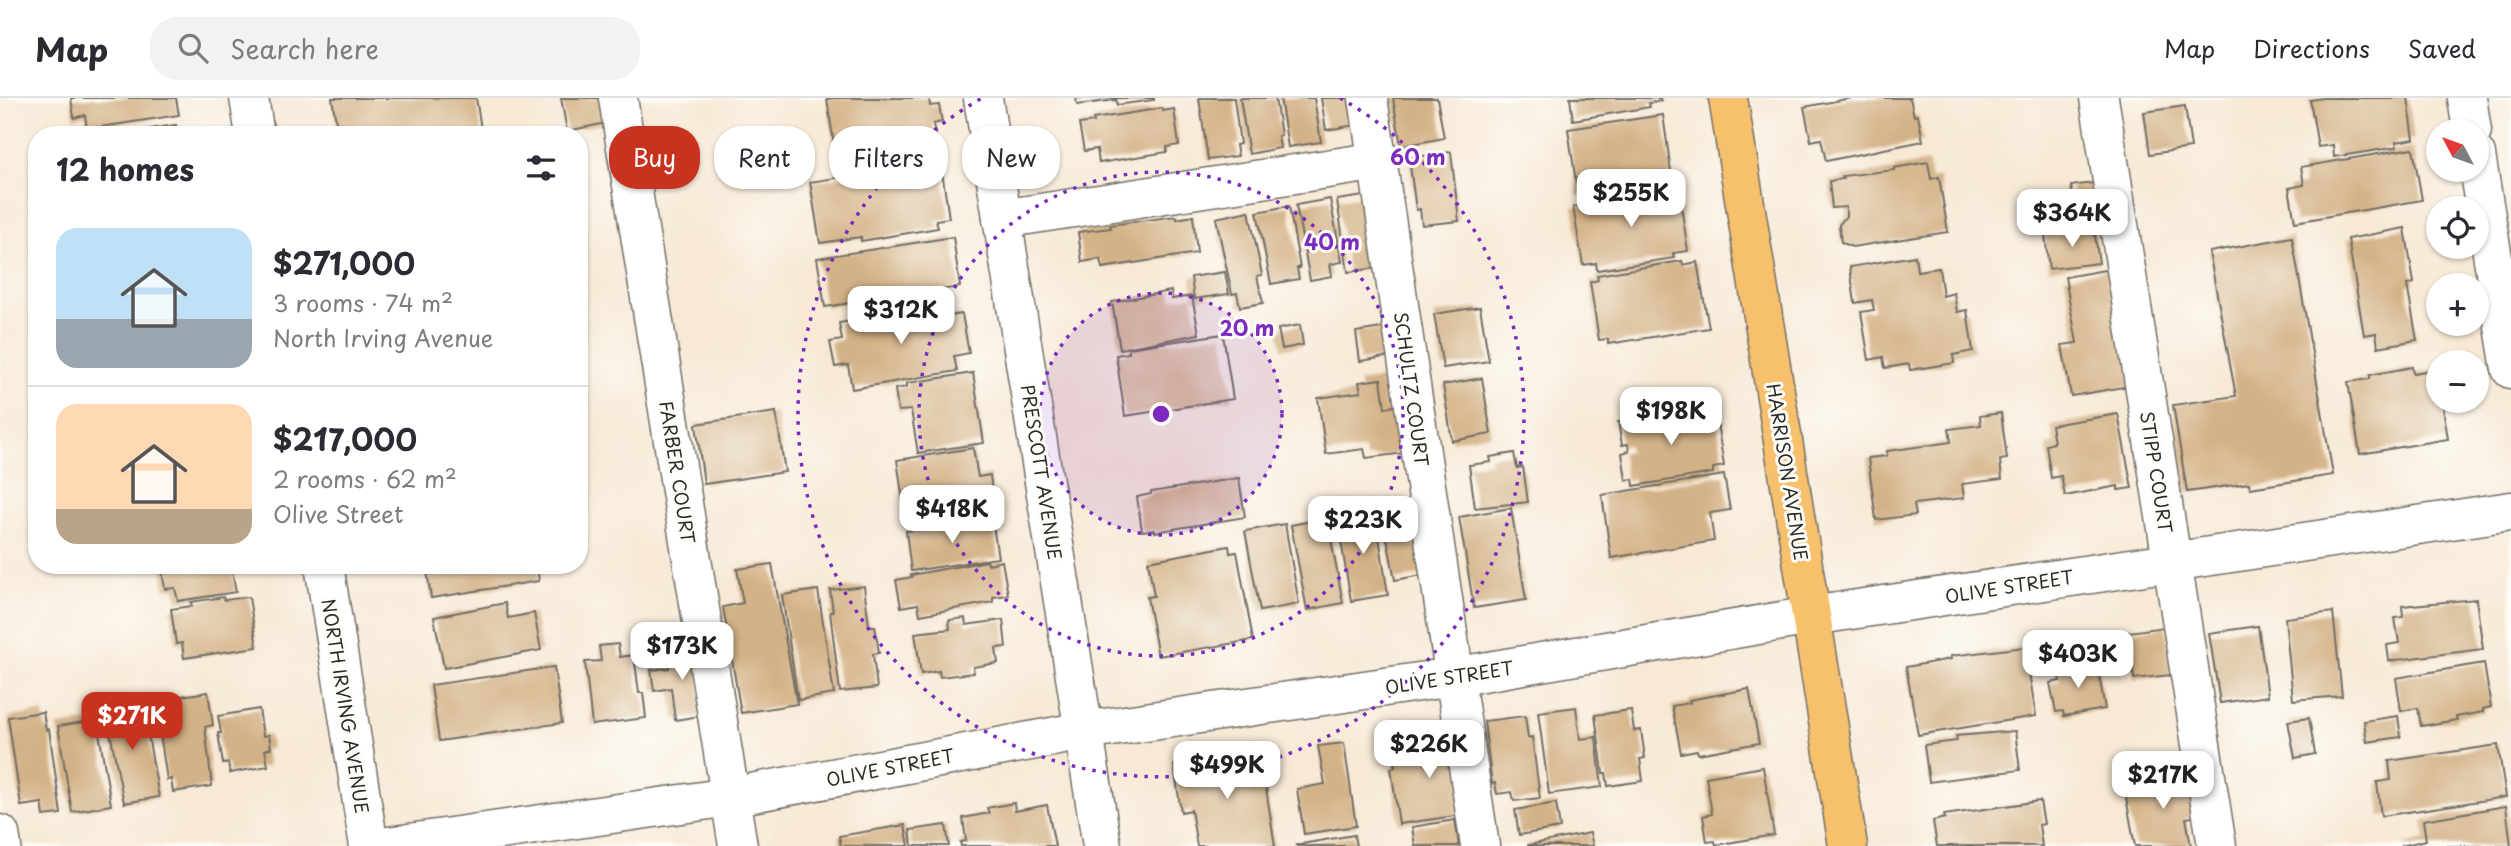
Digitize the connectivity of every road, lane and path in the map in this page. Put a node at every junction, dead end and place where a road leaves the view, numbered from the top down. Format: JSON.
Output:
{"nodes":[{"id":1,"x":249,"y":98,"type":"edge"},
{"id":2,"x":618,"y":98,"type":"edge"},
{"id":3,"x":983,"y":98,"type":"edge"},
{"id":4,"x":1368,"y":98,"type":"edge"},
{"id":5,"x":1728,"y":98,"type":"edge"},
{"id":6,"x":2099,"y":98,"type":"edge"},
{"id":7,"x":2467,"y":98,"type":"edge"},
{"id":8,"x":2470,"y":119,"type":"edge"},
{"id":9,"x":254,"y":126,"type":"edge"},
{"id":10,"x":1379,"y":161,"type":"junction"},
{"id":11,"x":2480,"y":182,"type":"edge"},
{"id":12,"x":1002,"y":219,"type":"junction"},
{"id":13,"x":2511,"y":369,"type":"edge"},
{"id":14,"x":2511,"y":511,"type":"edge"},
{"id":15,"x":2171,"y":561,"type":"junction"},
{"id":16,"x":325,"y":574,"type":"edge"},
{"id":17,"x":1811,"y":616,"type":"junction"},
{"id":18,"x":1453,"y":677,"type":"junction"},
{"id":19,"x":1084,"y":732,"type":"junction"},
{"id":20,"x":730,"y":797,"type":"junction"},
{"id":21,"x":0,"y":834,"type":"edge"},
{"id":22,"x":2,"y":846,"type":"edge"},
{"id":23,"x":369,"y":846,"type":"edge"},
{"id":24,"x":388,"y":846,"type":"edge"},
{"id":25,"x":738,"y":846,"type":"edge"},
{"id":26,"x":1102,"y":846,"type":"edge"},
{"id":27,"x":1480,"y":846,"type":"edge"},
{"id":28,"x":1848,"y":846,"type":"edge"},
{"id":29,"x":2217,"y":846,"type":"edge"}],
"edges":[{"from":1,"to":9,"type":"street"},
{"from":2,"to":20,"type":"street","name":"FARBER COURT"},
{"from":3,"to":12,"type":"street","name":"PRESCOTT AVENUE"},
{"from":4,"to":10,"type":"street","name":"SCHULTZ COURT"},
{"from":5,"to":17,"type":"main road","name":"HARRISON AVENUE"},
{"from":6,"to":15,"type":"street","name":"STIPP COURT"},
{"from":7,"to":8,"type":"street"},
{"from":10,"to":12,"type":"street"},
{"from":10,"to":18,"type":"street","name":"SCHULTZ COURT"},
{"from":11,"to":13,"type":"street"},
{"from":12,"to":19,"type":"street","name":"PRESCOTT AVENUE"},
{"from":14,"to":15,"type":"street","name":"OLIVE STREET"},
{"from":15,"to":17,"type":"street","name":"OLIVE STREET"},
{"from":15,"to":29,"type":"street","name":"STIPP COURT"},
{"from":16,"to":23,"type":"street","name":"NORTH IRVING AVENUE"},
{"from":17,"to":18,"type":"street","name":"OLIVE STREET"},
{"from":17,"to":28,"type":"main road","name":"HARRISON AVENUE"},
{"from":18,"to":19,"type":"street","name":"OLIVE STREET"},
{"from":18,"to":27,"type":"street","name":"SCHULTZ COURT"},
{"from":19,"to":20,"type":"street","name":"OLIVE STREET"},
{"from":19,"to":26,"type":"street","name":"PRESCOTT AVENUE"},
{"from":20,"to":24,"type":"street","name":"OLIVE STREET"},
{"from":20,"to":25,"type":"street","name":"FARBER COURT"},
{"from":21,"to":22,"type":"street"}]}
